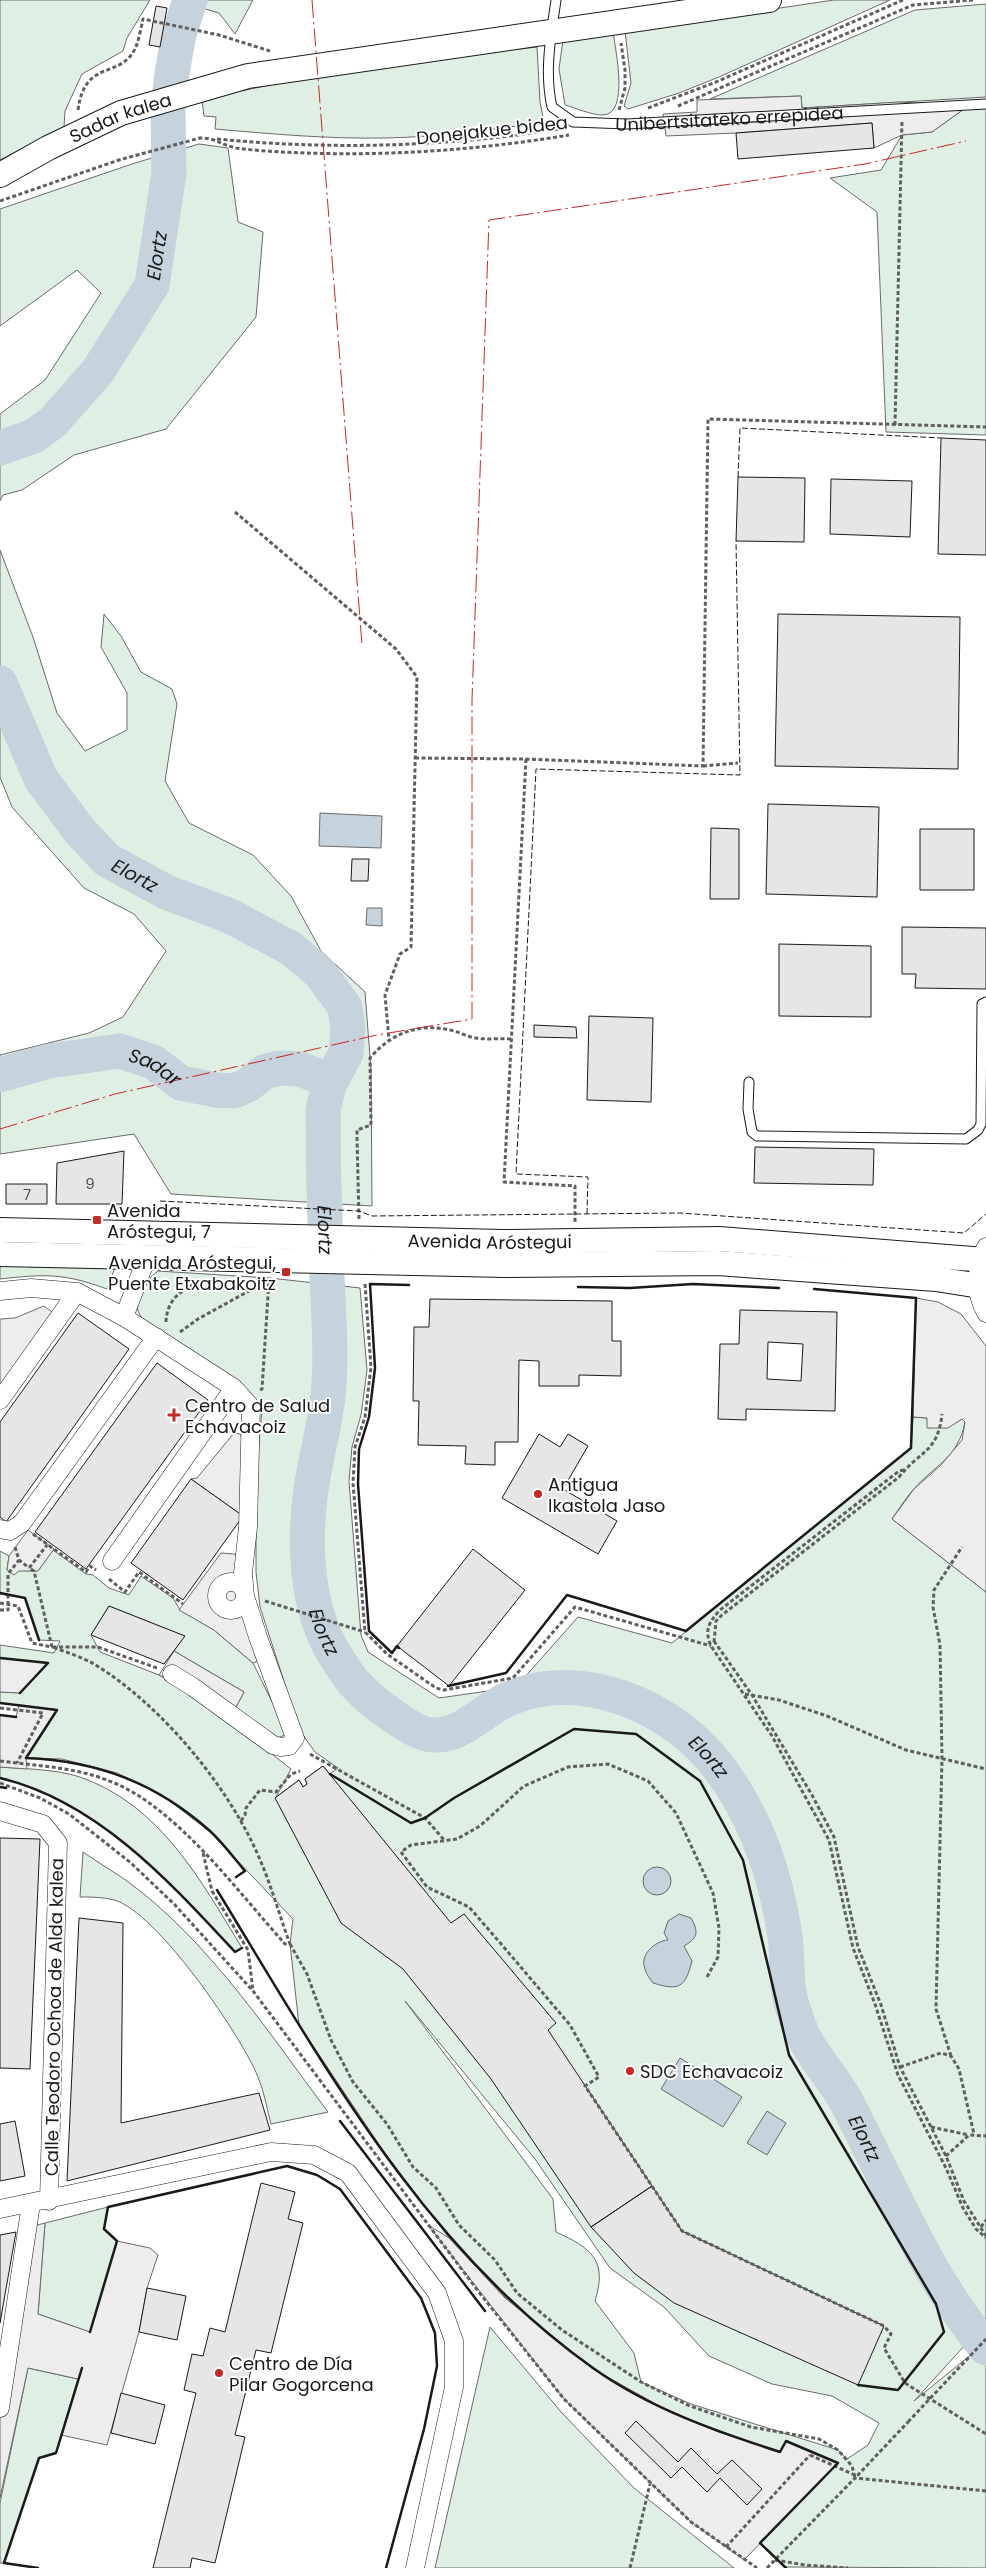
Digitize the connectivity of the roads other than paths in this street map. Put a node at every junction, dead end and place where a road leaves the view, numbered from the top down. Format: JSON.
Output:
{"nodes":[{"id":1,"x":556,"y":0,"type":"edge"},
{"id":2,"x":769,"y":0,"type":"edge"},
{"id":3,"x":551,"y":32,"type":"junction"},
{"id":4,"x":986,"y":104,"type":"edge"},
{"id":5,"x":0,"y":175,"type":"edge"},
{"id":6,"x":986,"y":1002,"type":"edge"},
{"id":7,"x":749,"y":1082,"type":"dead end"},
{"id":8,"x":0,"y":1230,"type":"edge"},
{"id":9,"x":0,"y":1254,"type":"edge"},
{"id":10,"x":984,"y":1255,"type":"edge"},
{"id":11,"x":148,"y":1258,"type":"junction"},
{"id":12,"x":982,"y":1286,"type":"edge"},
{"id":13,"x":0,"y":1290,"type":"edge"},
{"id":14,"x":77,"y":1292,"type":"junction"},
{"id":15,"x":986,"y":1313,"type":"edge"},
{"id":16,"x":124,"y":1317,"type":"junction"},
{"id":17,"x":166,"y":1335,"type":"junction"},
{"id":18,"x":234,"y":1388,"type":"junction"},
{"id":19,"x":5,"y":1390,"type":"edge"},
{"id":20,"x":5,"y":1530,"type":"edge"},
{"id":21,"x":245,"y":1555,"type":"junction"},
{"id":22,"x":112,"y":1561,"type":"dead end"},
{"id":23,"x":220,"y":1587,"type":"junction"},
{"id":24,"x":245,"y":1596,"type":"junction"},
{"id":25,"x":231,"y":1611,"type":"junction"},
{"id":26,"x":258,"y":1638,"type":"junction"},
{"id":27,"x":172,"y":1674,"type":"road end"},
{"id":28,"x":0,"y":1812,"type":"edge"},
{"id":29,"x":49,"y":2201,"type":"junction"},
{"id":30,"x":31,"y":2204,"type":"junction"},
{"id":31,"x":0,"y":2210,"type":"edge"},
{"id":32,"x":0,"y":2408,"type":"edge"},
{"id":33,"x":415,"y":2568,"type":"edge"}],
"edges":[{"from":1,"to":3,"type":"lane"},
{"from":2,"to":3,"type":"main road"},
{"from":3,"to":4,"type":"lane","name":"Unibertsitateko errepidea"},
{"from":3,"to":5,"type":"main road","name":"Sadar kalea"},
{"from":6,"to":7,"type":"lane"},
{"from":8,"to":10,"type":"main road","name":"Avenida Aróstegui"},
{"from":9,"to":11,"type":"main road","name":"Avenida Aróstegui"},
{"from":10,"to":12,"type":"street","name":"Avenida Aróstegui"},
{"from":11,"to":12,"type":"main road","name":"Avenida Aróstegui"},
{"from":11,"to":16,"type":"street"},
{"from":12,"to":15,"type":"street","name":"Avenida Aróstegui"},
{"from":13,"to":14,"type":"street"},
{"from":14,"to":16,"type":"street"},
{"from":14,"to":19,"type":"street"},
{"from":16,"to":17,"type":"street"},
{"from":17,"to":18,"type":"street"},
{"from":17,"to":20,"type":"street"},
{"from":18,"to":21,"type":"street"},
{"from":18,"to":22,"type":"street"},
{"from":21,"to":23,"type":"street"},
{"from":21,"to":24,"type":"street"},
{"from":23,"to":24,"type":"street"},
{"from":23,"to":25,"type":"street"},
{"from":24,"to":25,"type":"street"},
{"from":24,"to":26,"type":"street"},
{"from":25,"to":26,"type":"street"},
{"from":26,"to":27,"type":"street"},
{"from":28,"to":29,"type":"street","name":"Calle Teodoro Ochoa de Alda kalea"},
{"from":29,"to":30,"type":"street","name":"Calle Teodoro Ochoa de Alda kalea"},
{"from":29,"to":33,"type":"street","name":"Calle Teodoro Ochoa de Alda kalea"},
{"from":30,"to":31,"type":"street","name":"Calle Teodoro Ochoa de Alda kalea"},
{"from":30,"to":32,"type":"street"}]}
